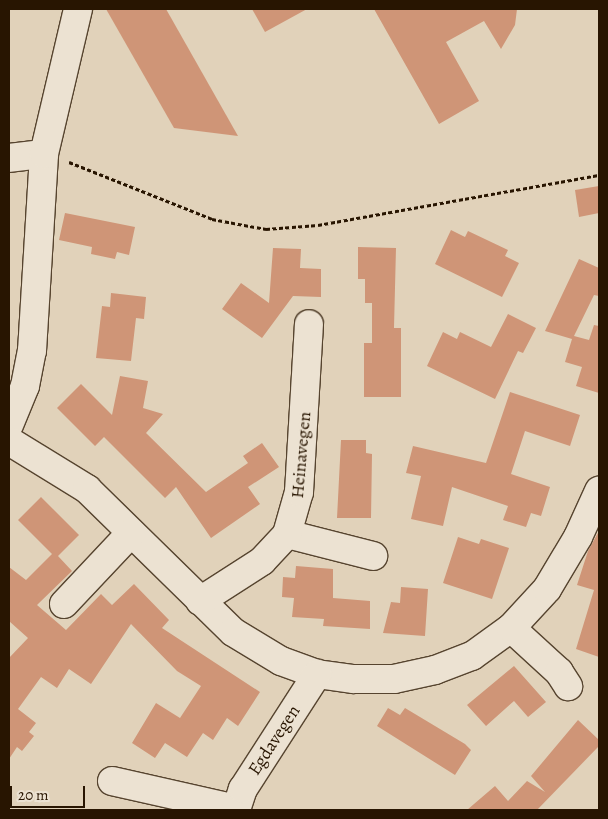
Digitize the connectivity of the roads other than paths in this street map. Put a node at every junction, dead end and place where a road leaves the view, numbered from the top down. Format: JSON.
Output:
{"nodes":[{"id":1,"x":78,"y":9,"type":"edge"},
{"id":2,"x":44,"y":154,"type":"junction"},
{"id":3,"x":9,"y":158,"type":"edge"},
{"id":4,"x":310,"y":324,"type":"dead end"},
{"id":5,"x":9,"y":425,"type":"edge"},
{"id":6,"x":9,"y":441,"type":"edge"},
{"id":7,"x":599,"y":491,"type":"edge"},
{"id":8,"x":131,"y":533,"type":"junction"},
{"id":9,"x":287,"y":534,"type":"junction"},
{"id":10,"x":374,"y":556,"type":"dead end"},
{"id":11,"x":200,"y":601,"type":"junction"},
{"id":12,"x":64,"y":604,"type":"dead end"},
{"id":13,"x":510,"y":628,"type":"junction"},
{"id":14,"x":317,"y":674,"type":"junction"},
{"id":15,"x":568,"y":686,"type":"dead end"},
{"id":16,"x":112,"y":781,"type":"dead end"},
{"id":17,"x":236,"y":810,"type":"edge"}],
"edges":[{"from":1,"to":2,"type":"street"},
{"from":2,"to":3,"type":"street"},
{"from":2,"to":5,"type":"street"},
{"from":4,"to":9,"type":"street","name":"Heinavegen"},
{"from":6,"to":8,"type":"street"},
{"from":7,"to":13,"type":"street"},
{"from":8,"to":11,"type":"street"},
{"from":8,"to":12,"type":"street"},
{"from":9,"to":10,"type":"street"},
{"from":9,"to":11,"type":"street","name":"Heinavegen"},
{"from":11,"to":14,"type":"street"},
{"from":13,"to":14,"type":"street"},
{"from":13,"to":15,"type":"street"},
{"from":14,"to":17,"type":"street","name":"Egdavegen"},
{"from":16,"to":17,"type":"street","name":"Egdavegen"}]}
